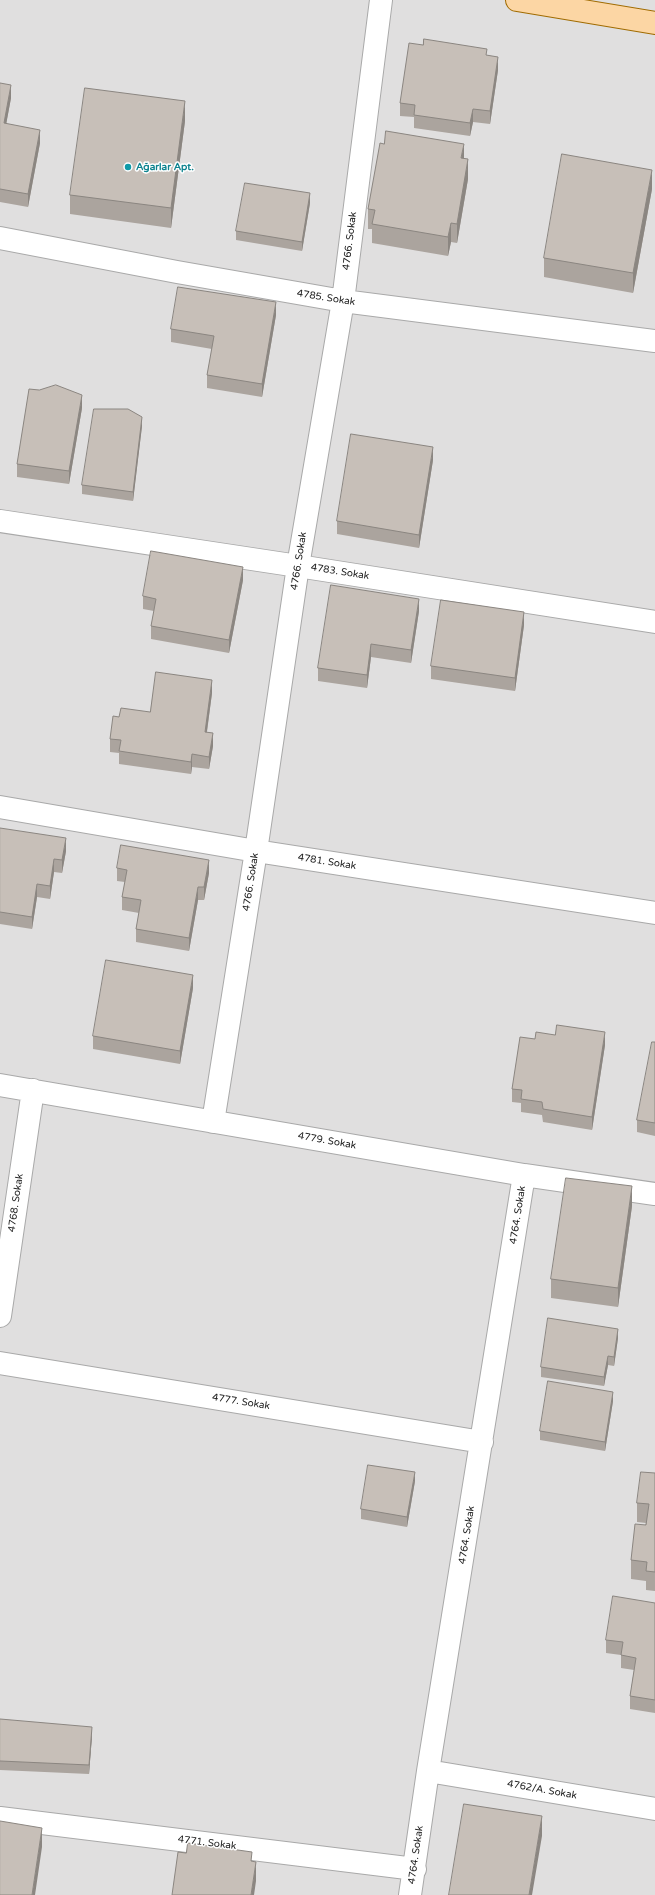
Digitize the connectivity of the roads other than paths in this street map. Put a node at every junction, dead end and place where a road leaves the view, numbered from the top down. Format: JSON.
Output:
{"nodes":[{"id":1,"x":381,"y":0,"type":"edge"},
{"id":2,"x":518,"y":0,"type":"edge"},
{"id":3,"x":655,"y":23,"type":"edge"},
{"id":4,"x":0,"y":238,"type":"edge"},
{"id":5,"x":343,"y":301,"type":"junction"},
{"id":6,"x":655,"y":341,"type":"edge"},
{"id":7,"x":0,"y":521,"type":"edge"},
{"id":8,"x":298,"y":566,"type":"junction"},
{"id":9,"x":655,"y":622,"type":"edge"},
{"id":10,"x":0,"y":807,"type":"edge"},
{"id":11,"x":256,"y":851,"type":"junction"},
{"id":12,"x":655,"y":913,"type":"edge"},
{"id":13,"x":0,"y":1085,"type":"edge"},
{"id":14,"x":33,"y":1090,"type":"junction"},
{"id":15,"x":213,"y":1122,"type":"junction"},
{"id":16,"x":524,"y":1175,"type":"junction"},
{"id":17,"x":655,"y":1194,"type":"edge"},
{"id":18,"x":0,"y":1316,"type":"edge"},
{"id":19,"x":0,"y":1363,"type":"edge"},
{"id":20,"x":482,"y":1442,"type":"junction"},
{"id":21,"x":428,"y":1771,"type":"junction"},
{"id":22,"x":655,"y":1809,"type":"edge"},
{"id":23,"x":0,"y":1818,"type":"edge"},
{"id":24,"x":414,"y":1869,"type":"junction"},
{"id":25,"x":410,"y":1895,"type":"edge"}],
"edges":[{"from":1,"to":5,"type":"street","name":"4766. Sokak"},
{"from":2,"to":3,"type":"main road"},
{"from":4,"to":5,"type":"street","name":"4785. Sokak"},
{"from":5,"to":6,"type":"street","name":"4785. Sokak"},
{"from":5,"to":8,"type":"street","name":"4766. Sokak"},
{"from":7,"to":8,"type":"street","name":"4783. Sokak"},
{"from":8,"to":9,"type":"street","name":"4783. Sokak"},
{"from":8,"to":11,"type":"street","name":"4766. Sokak"},
{"from":10,"to":11,"type":"street","name":"4781. Sokak"},
{"from":11,"to":12,"type":"street","name":"4781. Sokak"},
{"from":11,"to":15,"type":"street","name":"4766. Sokak"},
{"from":13,"to":14,"type":"street","name":"4779. Sokak"},
{"from":14,"to":15,"type":"street","name":"4779. Sokak"},
{"from":14,"to":18,"type":"street","name":"4768. Sokak"},
{"from":15,"to":16,"type":"street","name":"4779. Sokak"},
{"from":16,"to":17,"type":"street","name":"4779. Sokak"},
{"from":16,"to":20,"type":"street","name":"4764. Sokak"},
{"from":19,"to":20,"type":"street","name":"4777. Sokak"},
{"from":20,"to":21,"type":"street","name":"4764. Sokak"},
{"from":21,"to":22,"type":"street","name":"4762/A. Sokak"},
{"from":21,"to":24,"type":"street","name":"4764. Sokak"},
{"from":23,"to":24,"type":"street","name":"4771. Sokak"},
{"from":24,"to":25,"type":"street","name":"4764. Sokak"}]}
